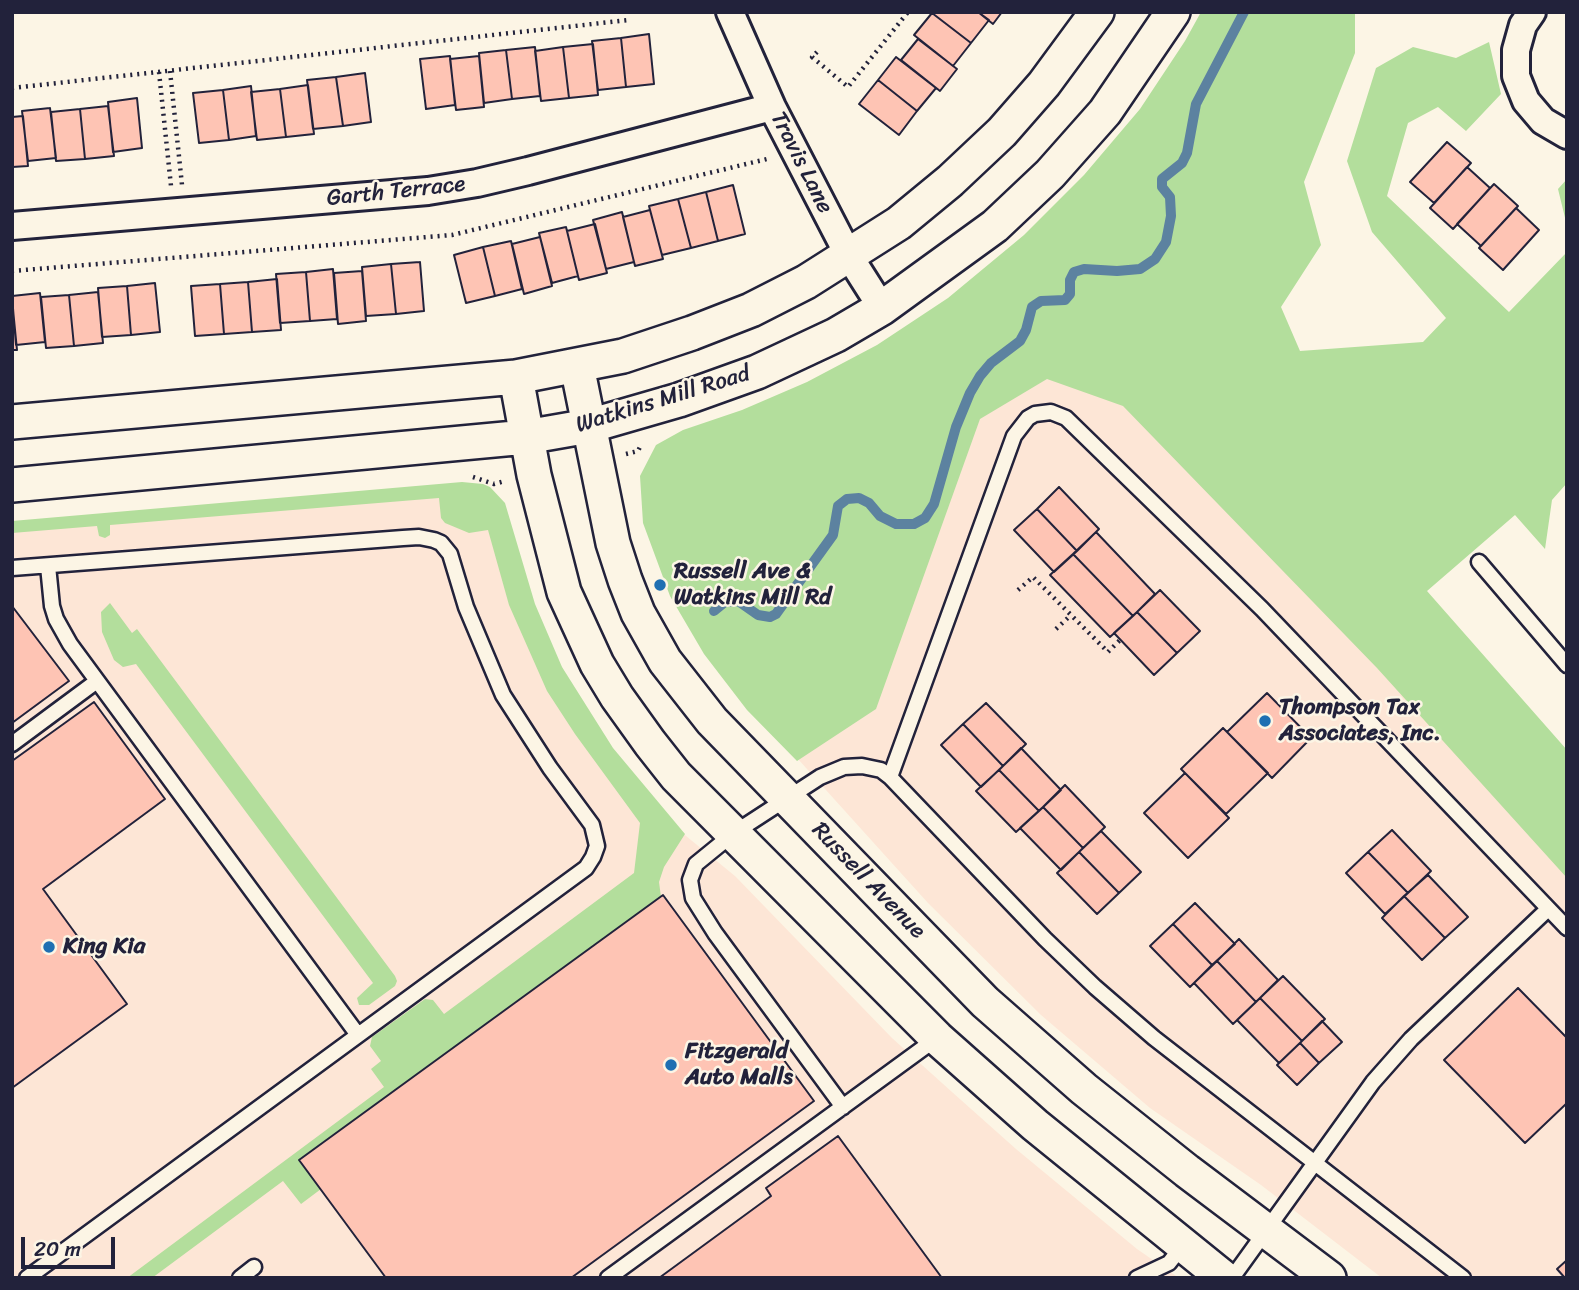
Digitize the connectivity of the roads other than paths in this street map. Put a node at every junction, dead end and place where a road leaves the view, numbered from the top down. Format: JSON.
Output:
{"nodes":[{"id":1,"x":730,"y":12,"type":"edge"},
{"id":2,"x":1097,"y":12,"type":"edge"},
{"id":3,"x":1173,"y":12,"type":"edge"},
{"id":4,"x":1532,"y":12,"type":"edge"},
{"id":5,"x":772,"y":107,"type":"junction"},
{"id":6,"x":1567,"y":135,"type":"edge"},
{"id":7,"x":12,"y":226,"type":"edge"},
{"id":8,"x":849,"y":256,"type":"junction"},
{"id":9,"x":882,"y":308,"type":"junction"},
{"id":10,"x":577,"y":366,"type":"junction"},
{"id":11,"x":516,"y":377,"type":"junction"},
{"id":12,"x":12,"y":422,"type":"edge"},
{"id":13,"x":589,"y":426,"type":"junction"},
{"id":14,"x":526,"y":437,"type":"junction"},
{"id":15,"x":12,"y":485,"type":"edge"},
{"id":16,"x":1479,"y":562,"type":"dead end"},
{"id":17,"x":48,"y":566,"type":"junction"},
{"id":18,"x":12,"y":568,"type":"edge"},
{"id":19,"x":1567,"y":665,"type":"edge"},
{"id":20,"x":97,"y":681,"type":"junction"},
{"id":21,"x":12,"y":744,"type":"edge"},
{"id":22,"x":890,"y":777,"type":"junction"},
{"id":23,"x":787,"y":798,"type":"junction"},
{"id":24,"x":734,"y":833,"type":"junction"},
{"id":25,"x":1548,"y":909,"type":"junction"},
{"id":26,"x":1567,"y":928,"type":"edge"},
{"id":27,"x":358,"y":1035,"type":"junction"},
{"id":28,"x":937,"y":1038,"type":"junction"},
{"id":29,"x":842,"y":1107,"type":"junction"},
{"id":30,"x":1315,"y":1161,"type":"junction"},
{"id":31,"x":1266,"y":1230,"type":"junction"},
{"id":32,"x":1183,"y":1245,"type":"junction"},
{"id":33,"x":254,"y":1267,"type":"dead end"},
{"id":34,"x":27,"y":1278,"type":"edge"},
{"id":35,"x":240,"y":1278,"type":"edge"},
{"id":36,"x":608,"y":1278,"type":"edge"},
{"id":37,"x":1138,"y":1278,"type":"edge"},
{"id":38,"x":1224,"y":1278,"type":"edge"},
{"id":39,"x":1232,"y":1278,"type":"edge"},
{"id":40,"x":1329,"y":1278,"type":"edge"},
{"id":41,"x":1463,"y":1278,"type":"edge"}],
"edges":[{"from":1,"to":5,"type":"street","name":"Travis Lane"},
{"from":2,"to":8,"type":"street"},
{"from":3,"to":9,"type":"street","name":"Watkins Mill Road"},
{"from":4,"to":6,"type":"street"},
{"from":5,"to":7,"type":"street","name":"Garth Terrace"},
{"from":5,"to":8,"type":"street","name":"Travis Lane"},
{"from":8,"to":9,"type":"street","name":"Travis Lane"},
{"from":8,"to":10,"type":"street"},
{"from":9,"to":13,"type":"street","name":"Watkins Mill Road"},
{"from":10,"to":11,"type":"street"},
{"from":10,"to":13,"type":"street","name":"Russell Avenue"},
{"from":11,"to":12,"type":"street"},
{"from":11,"to":14,"type":"street"},
{"from":13,"to":14,"type":"street","name":"Watkins Mill Road"},
{"from":13,"to":23,"type":"street","name":"Russell Avenue"},
{"from":14,"to":15,"type":"street","name":"Watkins Mill Road"},
{"from":14,"to":24,"type":"street"},
{"from":16,"to":19,"type":"lane"},
{"from":17,"to":18,"type":"lane"},
{"from":17,"to":20,"type":"lane"},
{"from":17,"to":27,"type":"lane"},
{"from":20,"to":21,"type":"lane"},
{"from":20,"to":27,"type":"lane"},
{"from":22,"to":23,"type":"lane"},
{"from":22,"to":25,"type":"lane"},
{"from":22,"to":30,"type":"lane"},
{"from":23,"to":24,"type":"lane"},
{"from":23,"to":31,"type":"street","name":"Russell Avenue"},
{"from":24,"to":28,"type":"street"},
{"from":24,"to":29,"type":"lane"},
{"from":25,"to":26,"type":"lane"},
{"from":25,"to":30,"type":"lane"},
{"from":27,"to":34,"type":"lane"},
{"from":28,"to":29,"type":"lane"},
{"from":28,"to":32,"type":"street"},
{"from":29,"to":36,"type":"lane"},
{"from":30,"to":31,"type":"lane"},
{"from":30,"to":41,"type":"lane"},
{"from":31,"to":39,"type":"lane"},
{"from":31,"to":40,"type":"street","name":"Russell Avenue"},
{"from":32,"to":37,"type":"lane"},
{"from":32,"to":38,"type":"street"},
{"from":33,"to":35,"type":"lane"}]}
